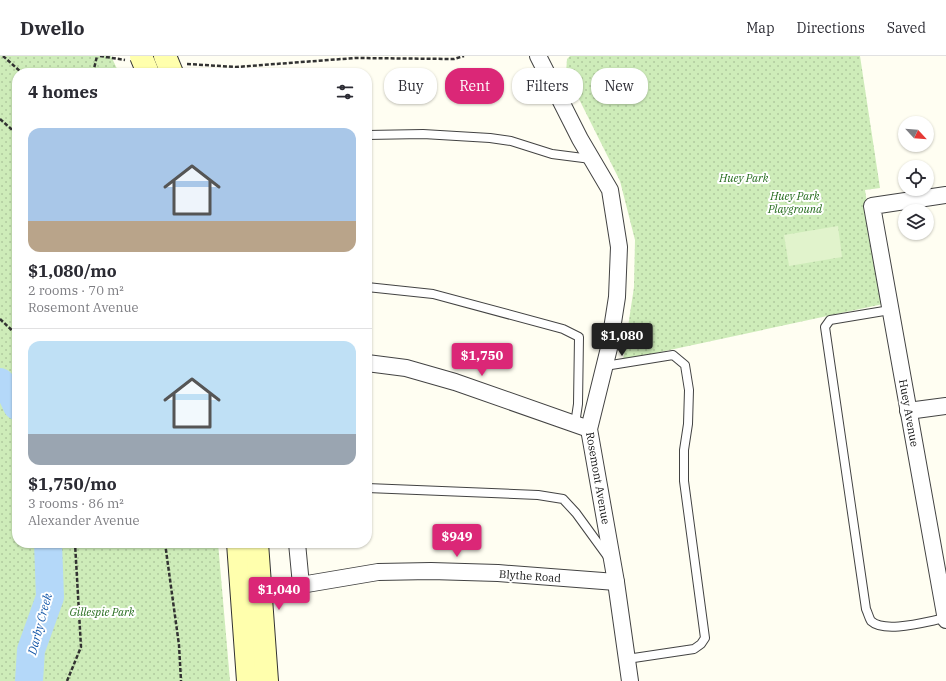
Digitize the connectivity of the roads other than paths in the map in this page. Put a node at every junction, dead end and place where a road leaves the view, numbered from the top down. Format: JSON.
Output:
{"nodes":[{"id":1,"x":538,"y":56,"type":"edge"},
{"id":2,"x":135,"y":58,"type":"edge"},
{"id":3,"x":144,"y":68,"type":"edge"},
{"id":4,"x":372,"y":135,"type":"edge"},
{"id":5,"x":591,"y":158,"type":"junction"},
{"id":6,"x":946,"y":195,"type":"edge"},
{"id":7,"x":372,"y":288,"type":"edge"},
{"id":8,"x":890,"y":310,"type":"junction"},
{"id":9,"x":372,"y":364,"type":"edge"},
{"id":10,"x":605,"y":366,"type":"junction"},
{"id":11,"x":946,"y":406,"type":"edge"},
{"id":12,"x":908,"y":411,"type":"junction"},
{"id":13,"x":582,"y":426,"type":"junction"},
{"id":14,"x":372,"y":488,"type":"edge"},
{"id":15,"x":238,"y":548,"type":"edge"},
{"id":16,"x":256,"y":548,"type":"edge"},
{"id":17,"x":297,"y":548,"type":"edge"},
{"id":18,"x":612,"y":562,"type":"junction"},
{"id":19,"x":616,"y":582,"type":"junction"},
{"id":20,"x":945,"y":611,"type":"edge"},
{"id":21,"x":627,"y":659,"type":"junction"},
{"id":22,"x":248,"y":681,"type":"edge"},
{"id":23,"x":267,"y":681,"type":"edge"},
{"id":24,"x":630,"y":681,"type":"edge"}],
"edges":[{"from":1,"to":5,"type":"street","name":"Rosemont Avenue"},
{"from":2,"to":3,"type":"main road","bridge":true},
{"from":4,"to":5,"type":"lane"},
{"from":5,"to":10,"type":"street","name":"Rosemont Avenue"},
{"from":6,"to":8,"type":"street","name":"Huey Avenue"},
{"from":7,"to":13,"type":"lane"},
{"from":8,"to":12,"type":"street","name":"Huey Avenue"},
{"from":8,"to":20,"type":"lane"},
{"from":9,"to":13,"type":"street"},
{"from":10,"to":13,"type":"street","name":"Rosemont Avenue"},
{"from":10,"to":21,"type":"lane"},
{"from":11,"to":12,"type":"street"},
{"from":12,"to":20,"type":"street","name":"Huey Avenue"},
{"from":13,"to":18,"type":"street","name":"Rosemont Avenue"},
{"from":14,"to":18,"type":"lane"},
{"from":15,"to":22,"type":"main road"},
{"from":16,"to":23,"type":"main road"},
{"from":17,"to":19,"type":"street","name":"Blythe Road"},
{"from":18,"to":19,"type":"street","name":"Rosemont Avenue"},
{"from":19,"to":21,"type":"street","name":"Rosemont Avenue"},
{"from":21,"to":24,"type":"street","name":"Rosemont Avenue"}]}
